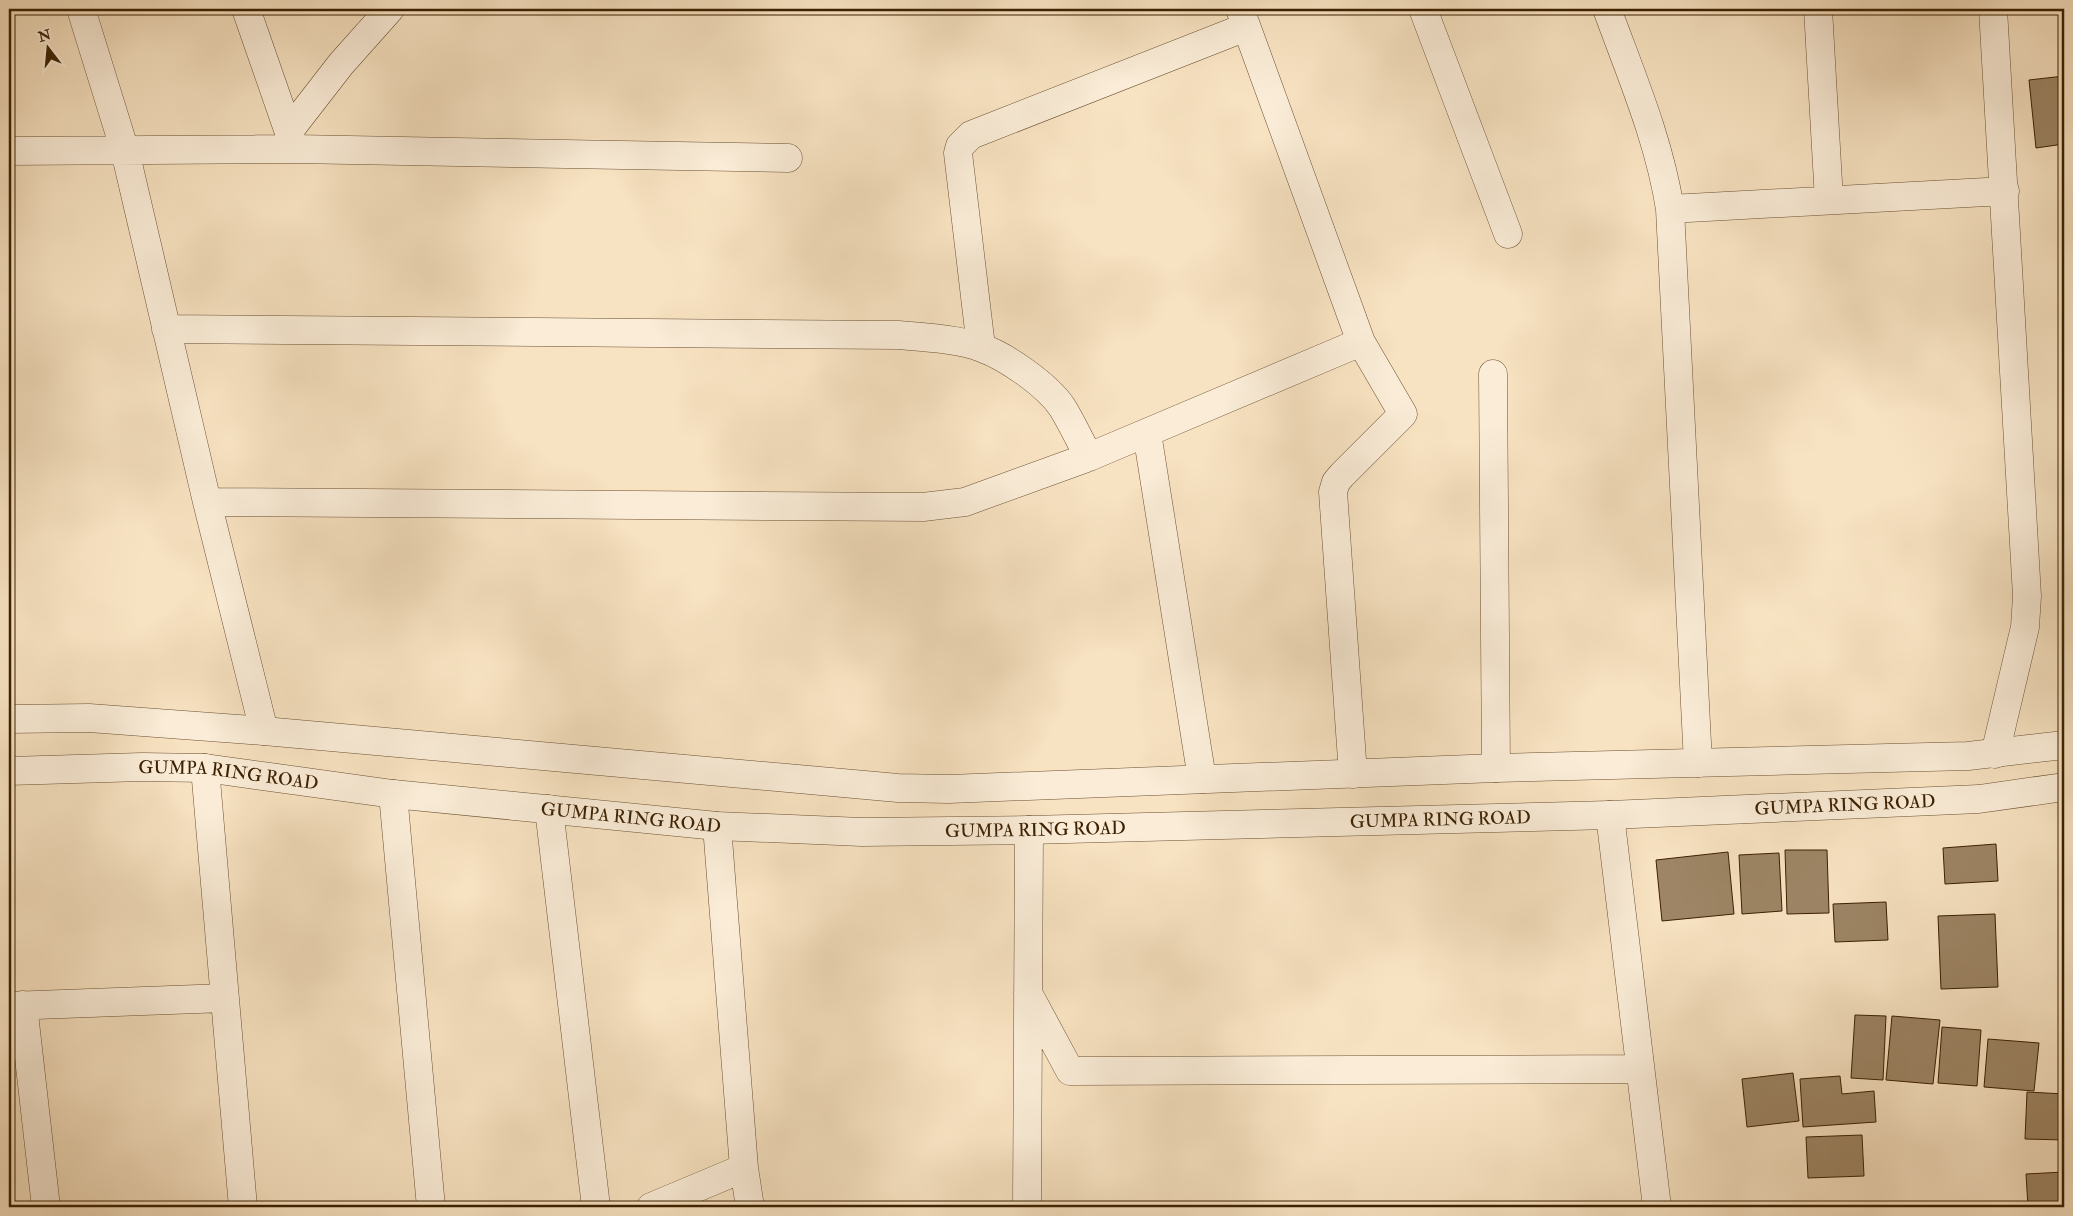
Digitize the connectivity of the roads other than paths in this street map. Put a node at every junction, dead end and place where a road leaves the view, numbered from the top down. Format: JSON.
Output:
{"nodes":[{"id":1,"x":81,"y":9,"type":"edge"},
{"id":2,"x":246,"y":9,"type":"edge"},
{"id":3,"x":390,"y":9,"type":"edge"},
{"id":4,"x":1423,"y":9,"type":"edge"},
{"id":5,"x":1606,"y":9,"type":"edge"},
{"id":6,"x":1818,"y":9,"type":"edge"},
{"id":7,"x":1994,"y":9,"type":"edge"},
{"id":8,"x":1243,"y":18,"type":"edge"},
{"id":9,"x":292,"y":140,"type":"junction"},
{"id":10,"x":9,"y":151,"type":"edge"},
{"id":11,"x":125,"y":151,"type":"junction"},
{"id":12,"x":788,"y":158,"type":"dead end"},
{"id":13,"x":2005,"y":191,"type":"junction"},
{"id":14,"x":1829,"y":200,"type":"junction"},
{"id":15,"x":1670,"y":209,"type":"junction"},
{"id":16,"x":1508,"y":234,"type":"dead end"},
{"id":17,"x":166,"y":329,"type":"junction"},
{"id":18,"x":1361,"y":342,"type":"junction"},
{"id":19,"x":982,"y":347,"type":"junction"},
{"id":20,"x":1493,"y":374,"type":"dead end"},
{"id":21,"x":1147,"y":433,"type":"junction"},
{"id":22,"x":1089,"y":458,"type":"junction"},
{"id":23,"x":207,"y":502,"type":"junction"},
{"id":24,"x":9,"y":719,"type":"edge"},
{"id":25,"x":264,"y":731,"type":"junction"},
{"id":26,"x":2064,"y":745,"type":"edge"},
{"id":27,"x":1995,"y":754,"type":"junction"},
{"id":28,"x":1698,"y":762,"type":"junction"},
{"id":29,"x":205,"y":768,"type":"junction"},
{"id":30,"x":1496,"y":768,"type":"junction"},
{"id":31,"x":9,"y":771,"type":"edge"},
{"id":32,"x":1353,"y":774,"type":"junction"},
{"id":33,"x":1202,"y":779,"type":"junction"},
{"id":34,"x":2064,"y":787,"type":"edge"},
{"id":35,"x":393,"y":794,"type":"junction"},
{"id":36,"x":549,"y":810,"type":"junction"},
{"id":37,"x":1610,"y":815,"type":"junction"},
{"id":38,"x":718,"y":826,"type":"junction"},
{"id":39,"x":1029,"y":830,"type":"junction"},
{"id":40,"x":1028,"y":993,"type":"junction"},
{"id":41,"x":225,"y":998,"type":"junction"},
{"id":42,"x":16,"y":1006,"type":"edge"},
{"id":43,"x":1640,"y":1069,"type":"junction"},
{"id":44,"x":744,"y":1168,"type":"junction"},
{"id":45,"x":46,"y":1207,"type":"edge"},
{"id":46,"x":243,"y":1207,"type":"edge"},
{"id":47,"x":431,"y":1207,"type":"edge"},
{"id":48,"x":596,"y":1207,"type":"edge"},
{"id":49,"x":651,"y":1207,"type":"edge"},
{"id":50,"x":750,"y":1207,"type":"edge"},
{"id":51,"x":1027,"y":1207,"type":"edge"},
{"id":52,"x":1657,"y":1207,"type":"edge"}],
"edges":[{"from":1,"to":11,"type":"street"},
{"from":2,"to":9,"type":"street"},
{"from":3,"to":9,"type":"street"},
{"from":4,"to":16,"type":"street"},
{"from":5,"to":15,"type":"street"},
{"from":6,"to":14,"type":"street"},
{"from":7,"to":13,"type":"street"},
{"from":8,"to":18,"type":"street"},
{"from":8,"to":19,"type":"street"},
{"from":9,"to":11,"type":"street"},
{"from":9,"to":12,"type":"street"},
{"from":10,"to":11,"type":"street"},
{"from":11,"to":17,"type":"street"},
{"from":13,"to":14,"type":"street"},
{"from":13,"to":27,"type":"street"},
{"from":14,"to":15,"type":"street"},
{"from":15,"to":28,"type":"street"},
{"from":17,"to":19,"type":"street"},
{"from":17,"to":23,"type":"street"},
{"from":18,"to":21,"type":"street"},
{"from":18,"to":32,"type":"street"},
{"from":19,"to":22,"type":"street"},
{"from":20,"to":30,"type":"street"},
{"from":21,"to":22,"type":"street"},
{"from":21,"to":33,"type":"street"},
{"from":22,"to":23,"type":"street"},
{"from":23,"to":25,"type":"street"},
{"from":24,"to":25,"type":"street"},
{"from":25,"to":33,"type":"street"},
{"from":26,"to":27,"type":"street"},
{"from":27,"to":28,"type":"street"},
{"from":28,"to":30,"type":"street"},
{"from":29,"to":31,"type":"street","name":"GUMPA RING ROAD"},
{"from":29,"to":35,"type":"street","name":"GUMPA RING ROAD"},
{"from":29,"to":41,"type":"street"},
{"from":30,"to":32,"type":"street"},
{"from":32,"to":33,"type":"street"},
{"from":34,"to":37,"type":"street","name":"GUMPA RING ROAD"},
{"from":35,"to":36,"type":"street","name":"GUMPA RING ROAD"},
{"from":35,"to":47,"type":"street"},
{"from":36,"to":38,"type":"street","name":"GUMPA RING ROAD"},
{"from":36,"to":48,"type":"street"},
{"from":37,"to":39,"type":"street","name":"GUMPA RING ROAD"},
{"from":37,"to":43,"type":"street"},
{"from":38,"to":39,"type":"street","name":"GUMPA RING ROAD"},
{"from":38,"to":44,"type":"street"},
{"from":39,"to":40,"type":"street"},
{"from":40,"to":43,"type":"street"},
{"from":40,"to":51,"type":"street"},
{"from":41,"to":42,"type":"street"},
{"from":41,"to":46,"type":"street"},
{"from":42,"to":45,"type":"street"},
{"from":43,"to":52,"type":"street"},
{"from":44,"to":49,"type":"street"},
{"from":44,"to":50,"type":"street"}]}
